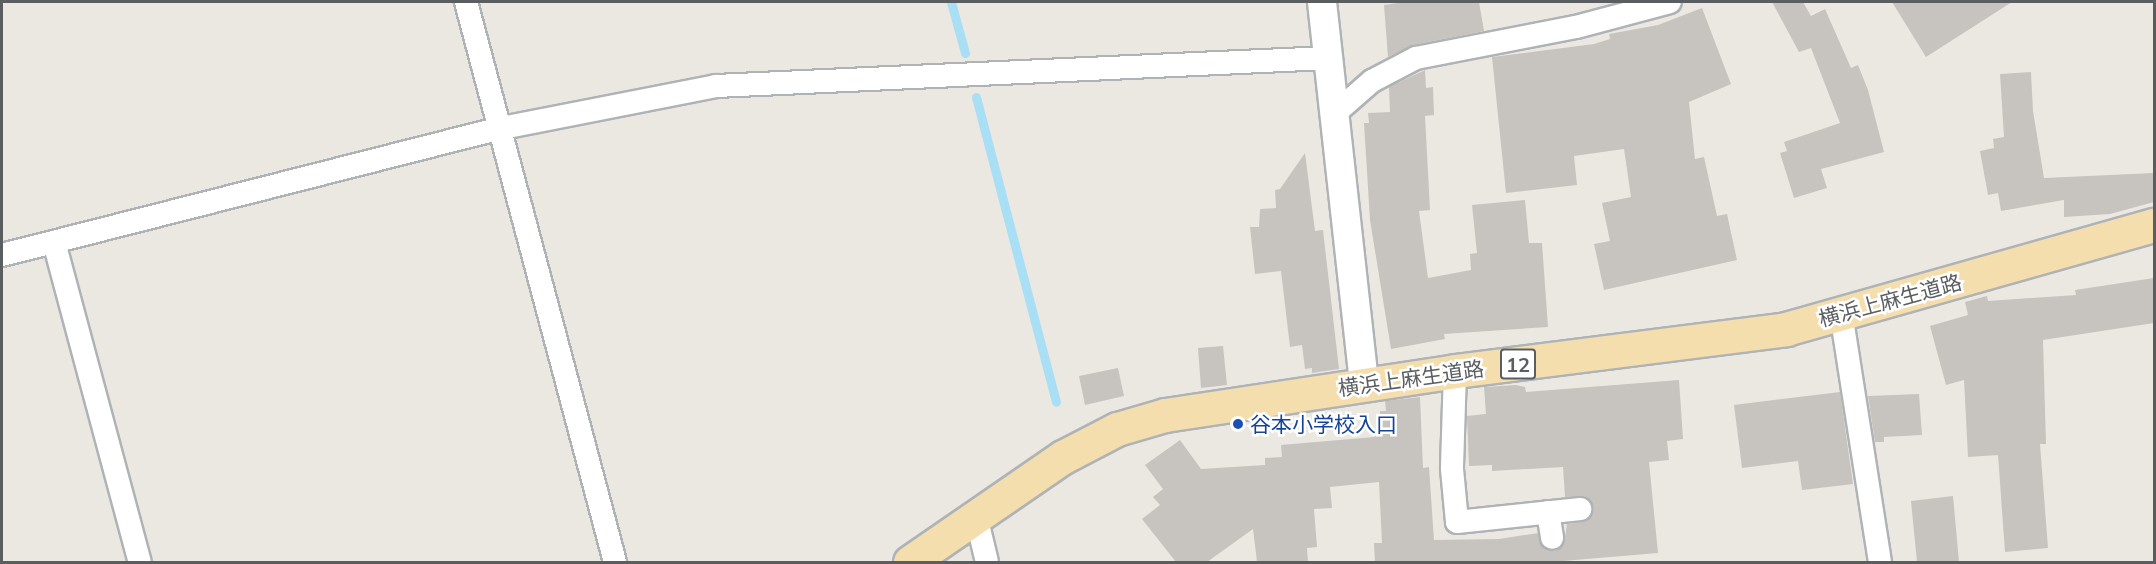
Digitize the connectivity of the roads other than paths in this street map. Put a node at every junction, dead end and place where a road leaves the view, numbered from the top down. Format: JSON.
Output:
{"nodes":[{"id":1,"x":466,"y":2,"type":"edge"},
{"id":2,"x":1322,"y":2,"type":"edge"},
{"id":3,"x":1670,"y":2,"type":"edge"},
{"id":4,"x":1328,"y":58,"type":"junction"},
{"id":5,"x":1333,"y":115,"type":"junction"},
{"id":6,"x":497,"y":129,"type":"junction"},
{"id":7,"x":2154,"y":225,"type":"edge"},
{"id":8,"x":54,"y":242,"type":"junction"},
{"id":9,"x":2,"y":255,"type":"edge"},
{"id":10,"x":1841,"y":313,"type":"junction"},
{"id":11,"x":1455,"y":371,"type":"junction"},
{"id":12,"x":1364,"y":385,"type":"junction"},
{"id":13,"x":1580,"y":509,"type":"dead end"},
{"id":14,"x":1548,"y":512,"type":"junction"},
{"id":15,"x":976,"y":516,"type":"junction"},
{"id":16,"x":1552,"y":538,"type":"dead end"},
{"id":17,"x":140,"y":562,"type":"edge"},
{"id":18,"x":615,"y":562,"type":"edge"},
{"id":19,"x":910,"y":562,"type":"edge"},
{"id":20,"x":987,"y":562,"type":"edge"},
{"id":21,"x":1880,"y":562,"type":"edge"}],
"edges":[{"from":1,"to":6,"type":"street"},
{"from":2,"to":4,"type":"street"},
{"from":3,"to":5,"type":"street"},
{"from":4,"to":5,"type":"street"},
{"from":4,"to":6,"type":"street"},
{"from":5,"to":12,"type":"street"},
{"from":6,"to":8,"type":"street"},
{"from":6,"to":18,"type":"street"},
{"from":7,"to":10,"type":"main road","name":"横浜上麻生道路","number":"12"},
{"from":8,"to":9,"type":"street"},
{"from":8,"to":17,"type":"street"},
{"from":10,"to":11,"type":"main road","name":"横浜上麻生道路","number":"12"},
{"from":10,"to":21,"type":"street"},
{"from":11,"to":12,"type":"main road","name":"横浜上麻生道路","number":"12"},
{"from":11,"to":14,"type":"street"},
{"from":12,"to":15,"type":"main road","name":"横浜上麻生道路","number":"12"},
{"from":13,"to":14,"type":"street"},
{"from":14,"to":16,"type":"street"},
{"from":15,"to":19,"type":"main road","name":"横浜上麻生道路","number":"12"},
{"from":15,"to":20,"type":"street"}]}
